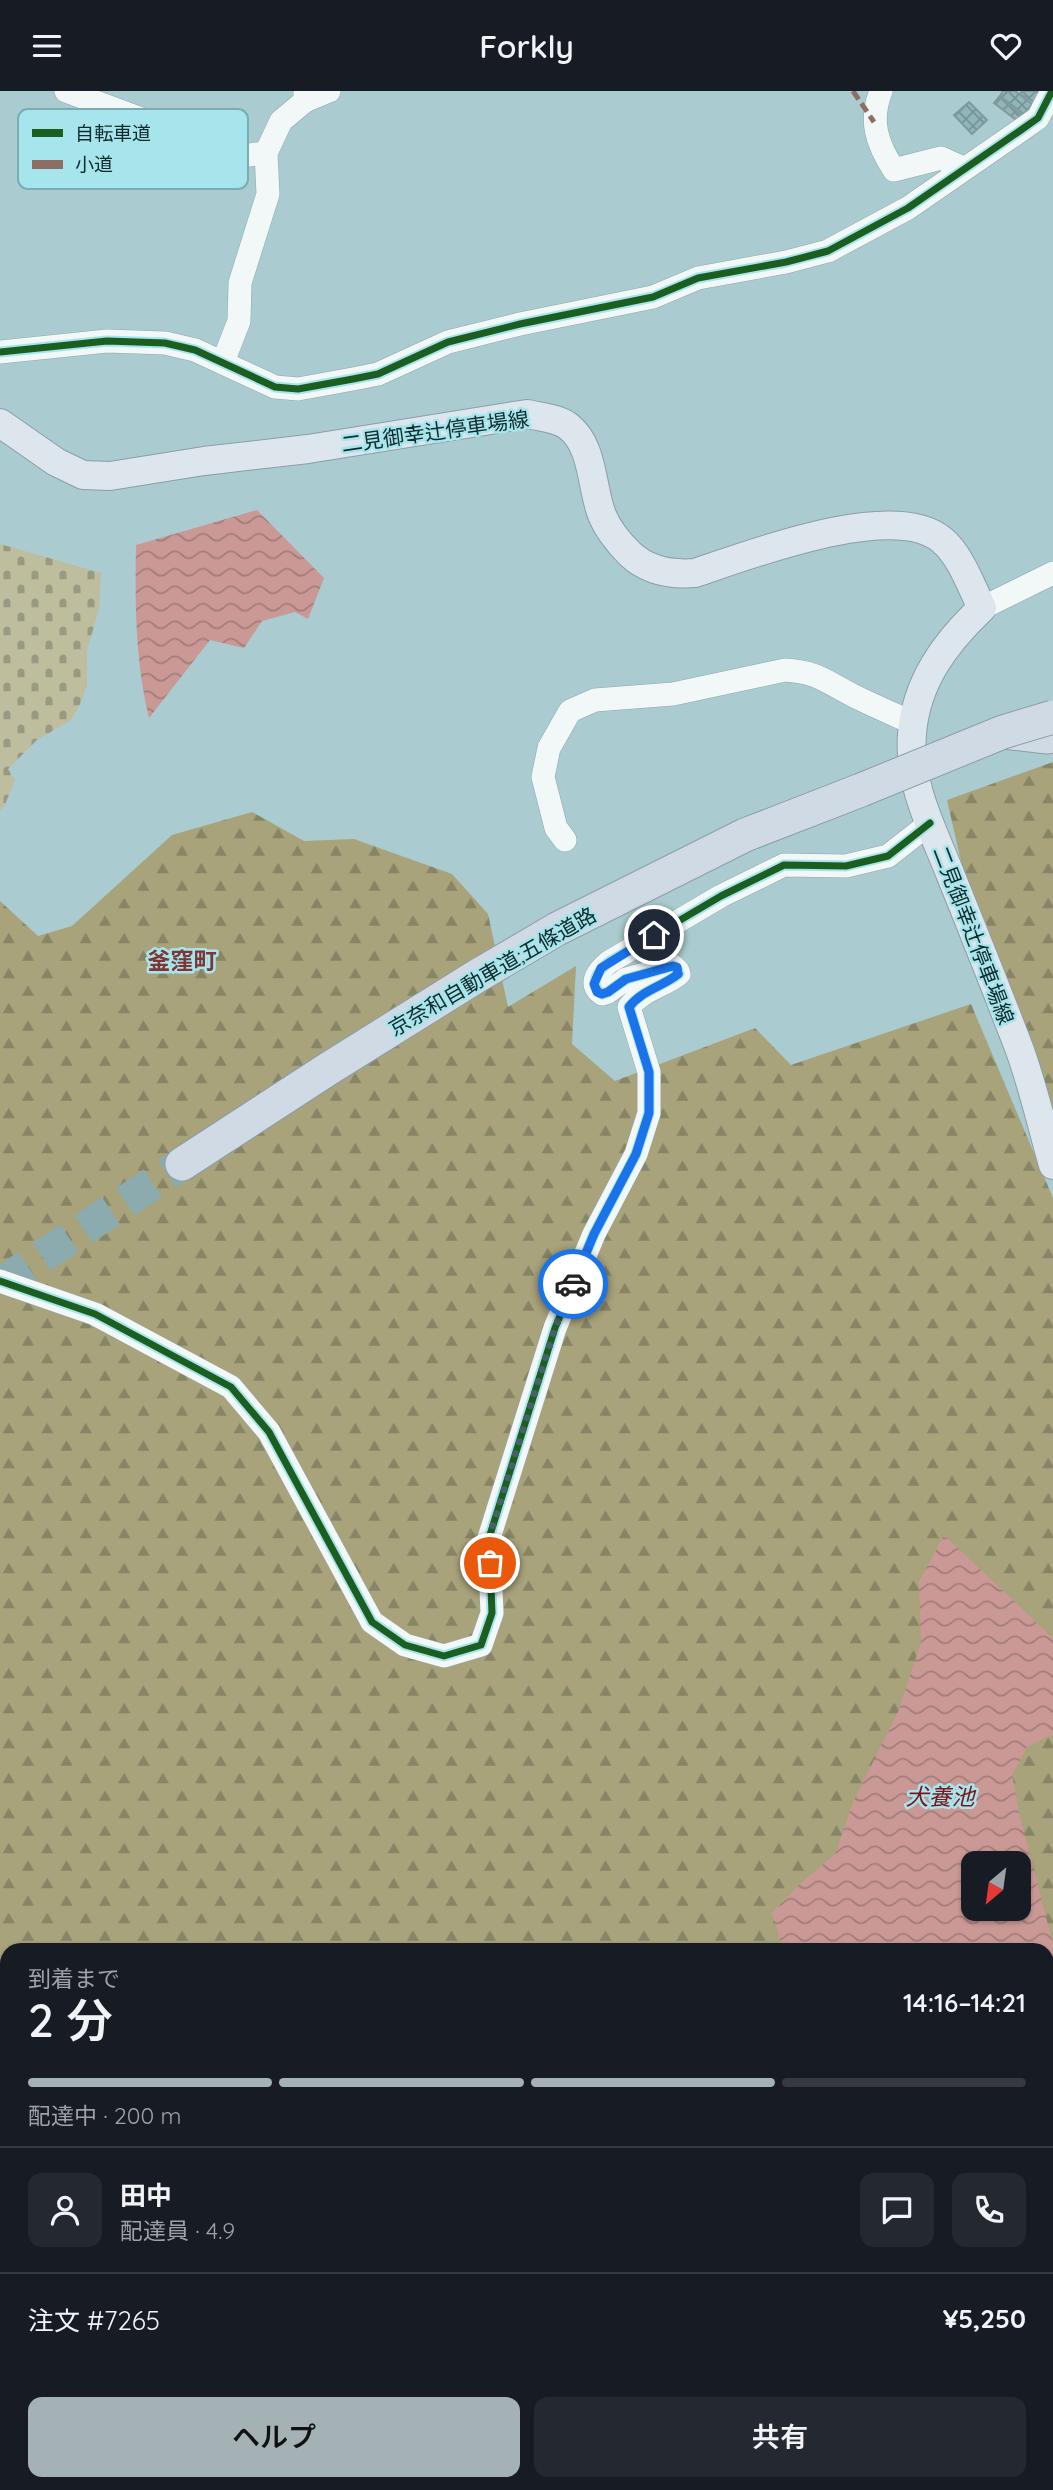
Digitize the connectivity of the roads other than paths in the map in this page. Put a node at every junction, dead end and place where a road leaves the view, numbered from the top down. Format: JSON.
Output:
{"nodes":[{"id":1,"x":66,"y":91,"type":"edge"},
{"id":2,"x":329,"y":91,"type":"edge"},
{"id":3,"x":881,"y":91,"type":"edge"},
{"id":4,"x":1052,"y":91,"type":"edge"},
{"id":5,"x":305,"y":96,"type":"edge"},
{"id":6,"x":114,"y":109,"type":"edge"},
{"id":7,"x":265,"y":153,"type":"junction"},
{"id":8,"x":248,"y":155,"type":"edge"},
{"id":9,"x":963,"y":168,"type":"junction"},
{"id":10,"x":0,"y":352,"type":"edge"},
{"id":11,"x":223,"y":362,"type":"junction"},
{"id":12,"x":0,"y":423,"type":"edge"},
{"id":13,"x":1047,"y":576,"type":"edge"},
{"id":14,"x":982,"y":608,"type":"junction"},
{"id":15,"x":1053,"y":701,"type":"edge"},
{"id":16,"x":1053,"y":717,"type":"edge"},
{"id":17,"x":913,"y":723,"type":"junction"},
{"id":18,"x":1003,"y":733,"type":"junction"},
{"id":19,"x":1053,"y":736,"type":"edge"},
{"id":20,"x":875,"y":783,"type":"junction"},
{"id":21,"x":930,"y":823,"type":"junction"},
{"id":22,"x":565,"y":840,"type":"dead end"},
{"id":23,"x":182,"y":1164,"type":"tunnel mouth"},
{"id":24,"x":1053,"y":1165,"type":"edge"},
{"id":25,"x":0,"y":1281,"type":"edge"}],
"edges":[{"from":1,"to":6,"type":"street"},
{"from":2,"to":5,"type":"street"},
{"from":3,"to":9,"type":"street"},
{"from":4,"to":9,"type":"street"},
{"from":5,"to":7,"type":"street"},
{"from":7,"to":8,"type":"street"},
{"from":7,"to":11,"type":"street"},
{"from":9,"to":11,"type":"street"},
{"from":10,"to":11,"type":"street"},
{"from":12,"to":14,"type":"main road","name":"二見御幸辻停車場線"},
{"from":13,"to":14,"type":"street"},
{"from":14,"to":17,"type":"main road","name":"二見御幸辻停車場線"},
{"from":15,"to":20,"type":"highway","bridge":true},
{"from":16,"to":18,"type":"highway","name":"京奈和自動車道;五條道路","bridge":true},
{"from":17,"to":21,"type":"main road","name":"二見御幸辻停車場線"},
{"from":17,"to":22,"type":"street"},
{"from":18,"to":19,"type":"highway"},
{"from":18,"to":20,"type":"highway","name":"京奈和自動車道;五條道路","bridge":true},
{"from":20,"to":23,"type":"highway","name":"京奈和自動車道;五條道路"},
{"from":21,"to":24,"type":"main road","name":"二見御幸辻停車場線"},
{"from":21,"to":25,"type":"street"}]}
